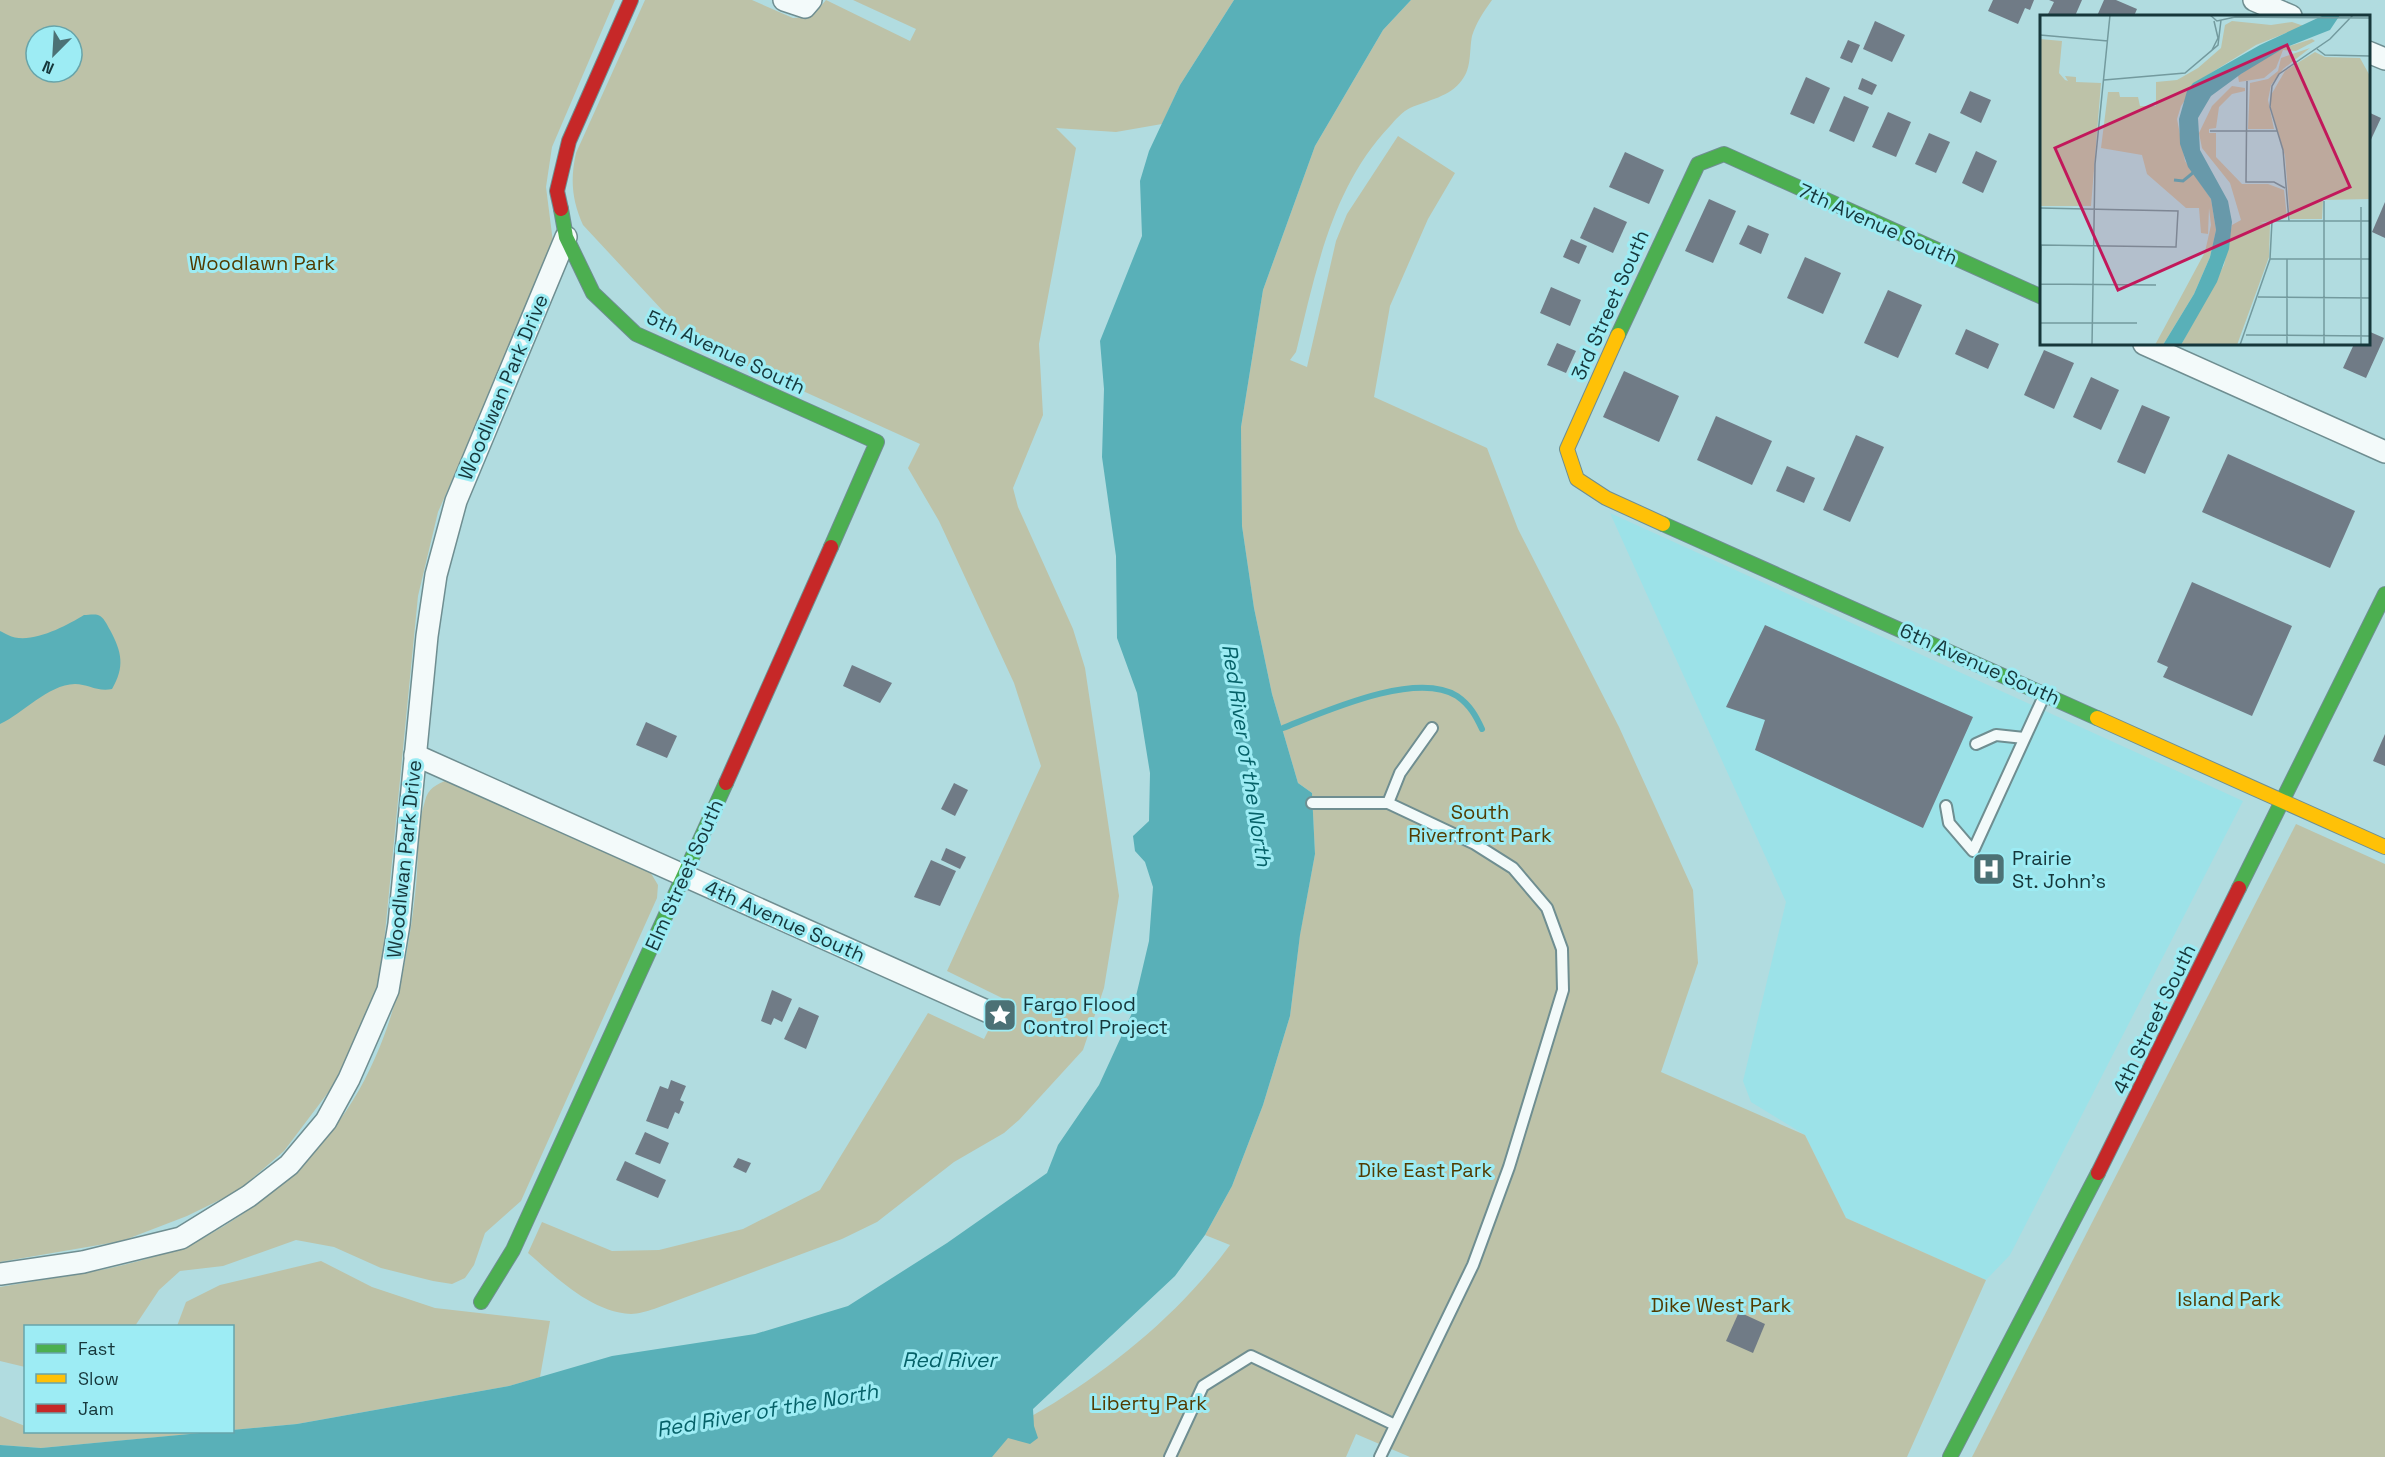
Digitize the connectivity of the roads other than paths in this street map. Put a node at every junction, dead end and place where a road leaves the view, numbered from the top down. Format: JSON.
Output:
{"nodes":[{"id":1,"x":631,"y":0,"type":"edge"},
{"id":2,"x":784,"y":0,"type":"edge"},
{"id":3,"x":2254,"y":0,"type":"edge"},
{"id":4,"x":808,"y":4,"type":"edge"},
{"id":5,"x":2289,"y":15,"type":"edge"},
{"id":6,"x":2370,"y":53,"type":"edge"},
{"id":7,"x":2385,"y":59,"type":"edge"},
{"id":8,"x":1714,"y":158,"type":"joint"},
{"id":9,"x":567,"y":237,"type":"junction"},
{"id":10,"x":2040,"y":296,"type":"edge"},
{"id":11,"x":2146,"y":345,"type":"edge"},
{"id":12,"x":877,"y":442,"type":"joint"},
{"id":13,"x":2385,"y":452,"type":"edge"},
{"id":14,"x":1577,"y":479,"type":"joint"},
{"id":15,"x":2385,"y":594,"type":"edge"},
{"id":16,"x":2045,"y":693,"type":"junction"},
{"id":17,"x":1432,"y":728,"type":"dead end"},
{"id":18,"x":2024,"y":738,"type":"junction"},
{"id":19,"x":1976,"y":744,"type":"dead end"},
{"id":20,"x":415,"y":754,"type":"junction"},
{"id":21,"x":2284,"y":801,"type":"junction"},
{"id":22,"x":1312,"y":803,"type":"dead end"},
{"id":23,"x":1388,"y":803,"type":"junction"},
{"id":24,"x":1946,"y":806,"type":"dead end"},
{"id":25,"x":2385,"y":847,"type":"edge"},
{"id":26,"x":685,"y":876,"type":"junction"},
{"id":27,"x":991,"y":1013,"type":"dead end"},
{"id":28,"x":0,"y":1274,"type":"edge"},
{"id":29,"x":481,"y":1302,"type":"dead end"},
{"id":30,"x":1395,"y":1425,"type":"junction"},
{"id":31,"x":1170,"y":1457,"type":"edge"},
{"id":32,"x":1380,"y":1457,"type":"edge"},
{"id":33,"x":1950,"y":1457,"type":"edge"}],
"edges":[{"from":1,"to":9,"type":"street","name":"5th Avenue South"},
{"from":2,"to":4,"type":"street"},
{"from":3,"to":5,"type":"street"},
{"from":6,"to":7,"type":"street"},
{"from":8,"to":10,"type":"street","name":"7th Avenue South"},
{"from":8,"to":14,"type":"street","name":"3rd Street South"},
{"from":9,"to":12,"type":"street","name":"5th Avenue South"},
{"from":9,"to":20,"type":"street","name":"Woodlwan Park Drive"},
{"from":11,"to":13,"type":"street"},
{"from":12,"to":26,"type":"street","name":"Elm Street South"},
{"from":14,"to":16,"type":"street","name":"6th Avenue South"},
{"from":15,"to":21,"type":"street","name":"4th Street South"},
{"from":16,"to":18,"type":"lane"},
{"from":16,"to":21,"type":"street","name":"6th Avenue South"},
{"from":17,"to":23,"type":"lane"},
{"from":18,"to":19,"type":"lane"},
{"from":18,"to":24,"type":"lane"},
{"from":20,"to":26,"type":"street","name":"4th Avenue South"},
{"from":20,"to":28,"type":"street","name":"Woodlwan Park Drive"},
{"from":21,"to":25,"type":"street","name":"6th Avenue South"},
{"from":21,"to":33,"type":"street","name":"4th Street South"},
{"from":22,"to":23,"type":"lane"},
{"from":23,"to":30,"type":"lane"},
{"from":26,"to":27,"type":"street","name":"4th Avenue South"},
{"from":26,"to":29,"type":"street","name":"Elm Street South"},
{"from":30,"to":31,"type":"lane"},
{"from":30,"to":32,"type":"lane"}]}
